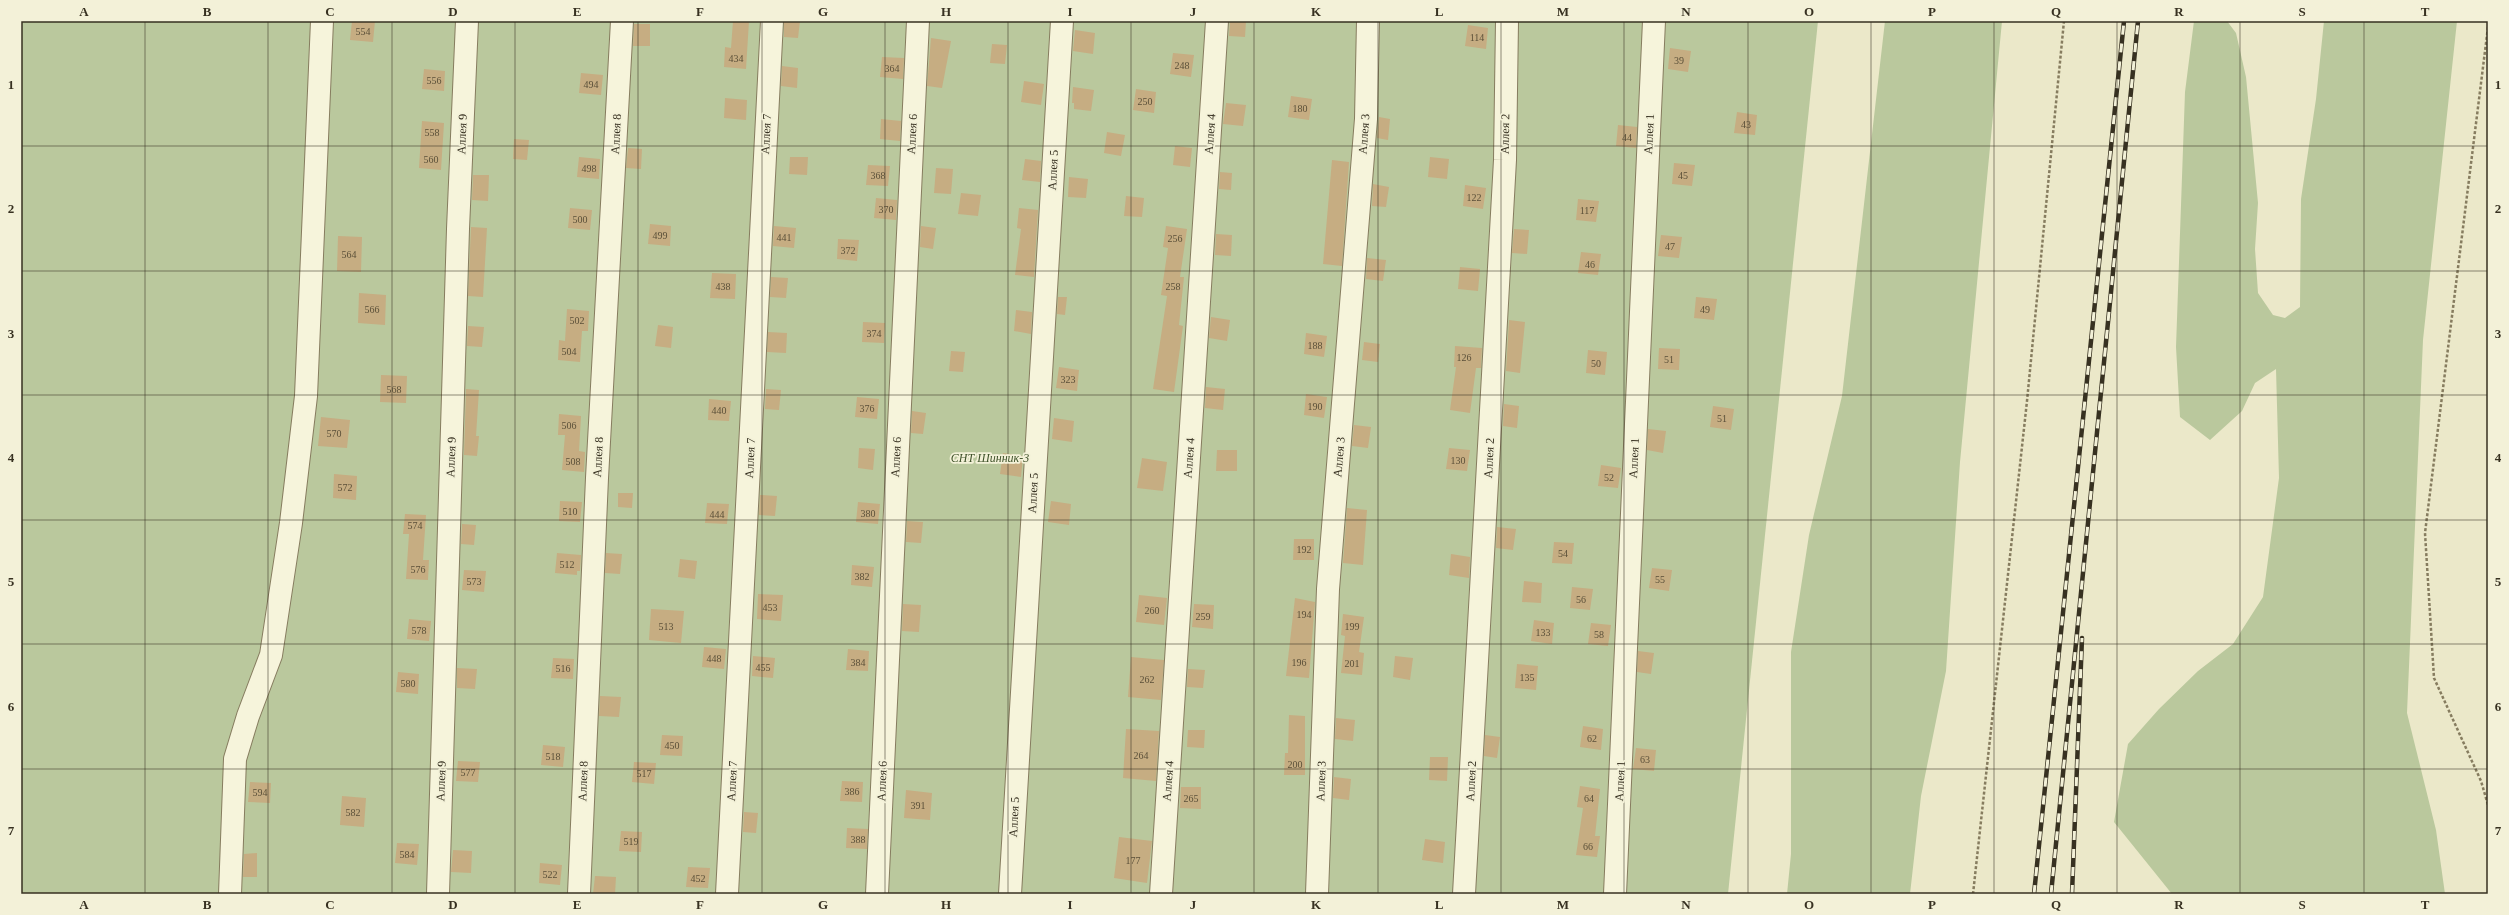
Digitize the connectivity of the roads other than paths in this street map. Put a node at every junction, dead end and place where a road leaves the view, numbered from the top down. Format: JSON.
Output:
{"nodes":[{"id":1,"x":322,"y":21,"type":"edge"},
{"id":2,"x":467,"y":21,"type":"edge"},
{"id":3,"x":622,"y":21,"type":"edge"},
{"id":4,"x":772,"y":21,"type":"edge"},
{"id":5,"x":918,"y":21,"type":"edge"},
{"id":6,"x":1062,"y":21,"type":"edge"},
{"id":7,"x":1217,"y":21,"type":"edge"},
{"id":8,"x":1368,"y":21,"type":"edge"},
{"id":9,"x":1507,"y":21,"type":"edge"},
{"id":10,"x":1654,"y":21,"type":"edge"},
{"id":11,"x":230,"y":894,"type":"edge"},
{"id":12,"x":438,"y":894,"type":"edge"},
{"id":13,"x":579,"y":894,"type":"edge"},
{"id":14,"x":727,"y":894,"type":"edge"},
{"id":15,"x":877,"y":894,"type":"edge"},
{"id":16,"x":1010,"y":894,"type":"edge"},
{"id":17,"x":1161,"y":894,"type":"edge"},
{"id":18,"x":1317,"y":894,"type":"edge"},
{"id":19,"x":1464,"y":894,"type":"edge"},
{"id":20,"x":1615,"y":894,"type":"edge"}],
"edges":[{"from":1,"to":11,"type":"lane"},
{"from":2,"to":12,"type":"lane","name":"Аллея 9"},
{"from":3,"to":13,"type":"lane","name":"Аллея 8"},
{"from":4,"to":14,"type":"lane","name":"Аллея 7"},
{"from":5,"to":15,"type":"lane","name":"Аллея 6"},
{"from":6,"to":16,"type":"lane","name":"Аллея 5"},
{"from":7,"to":17,"type":"lane","name":"Аллея 4"},
{"from":8,"to":18,"type":"lane","name":"Аллея 3"},
{"from":9,"to":19,"type":"lane","name":"Аллея 2"},
{"from":10,"to":20,"type":"lane","name":"Аллея 1"}]}
